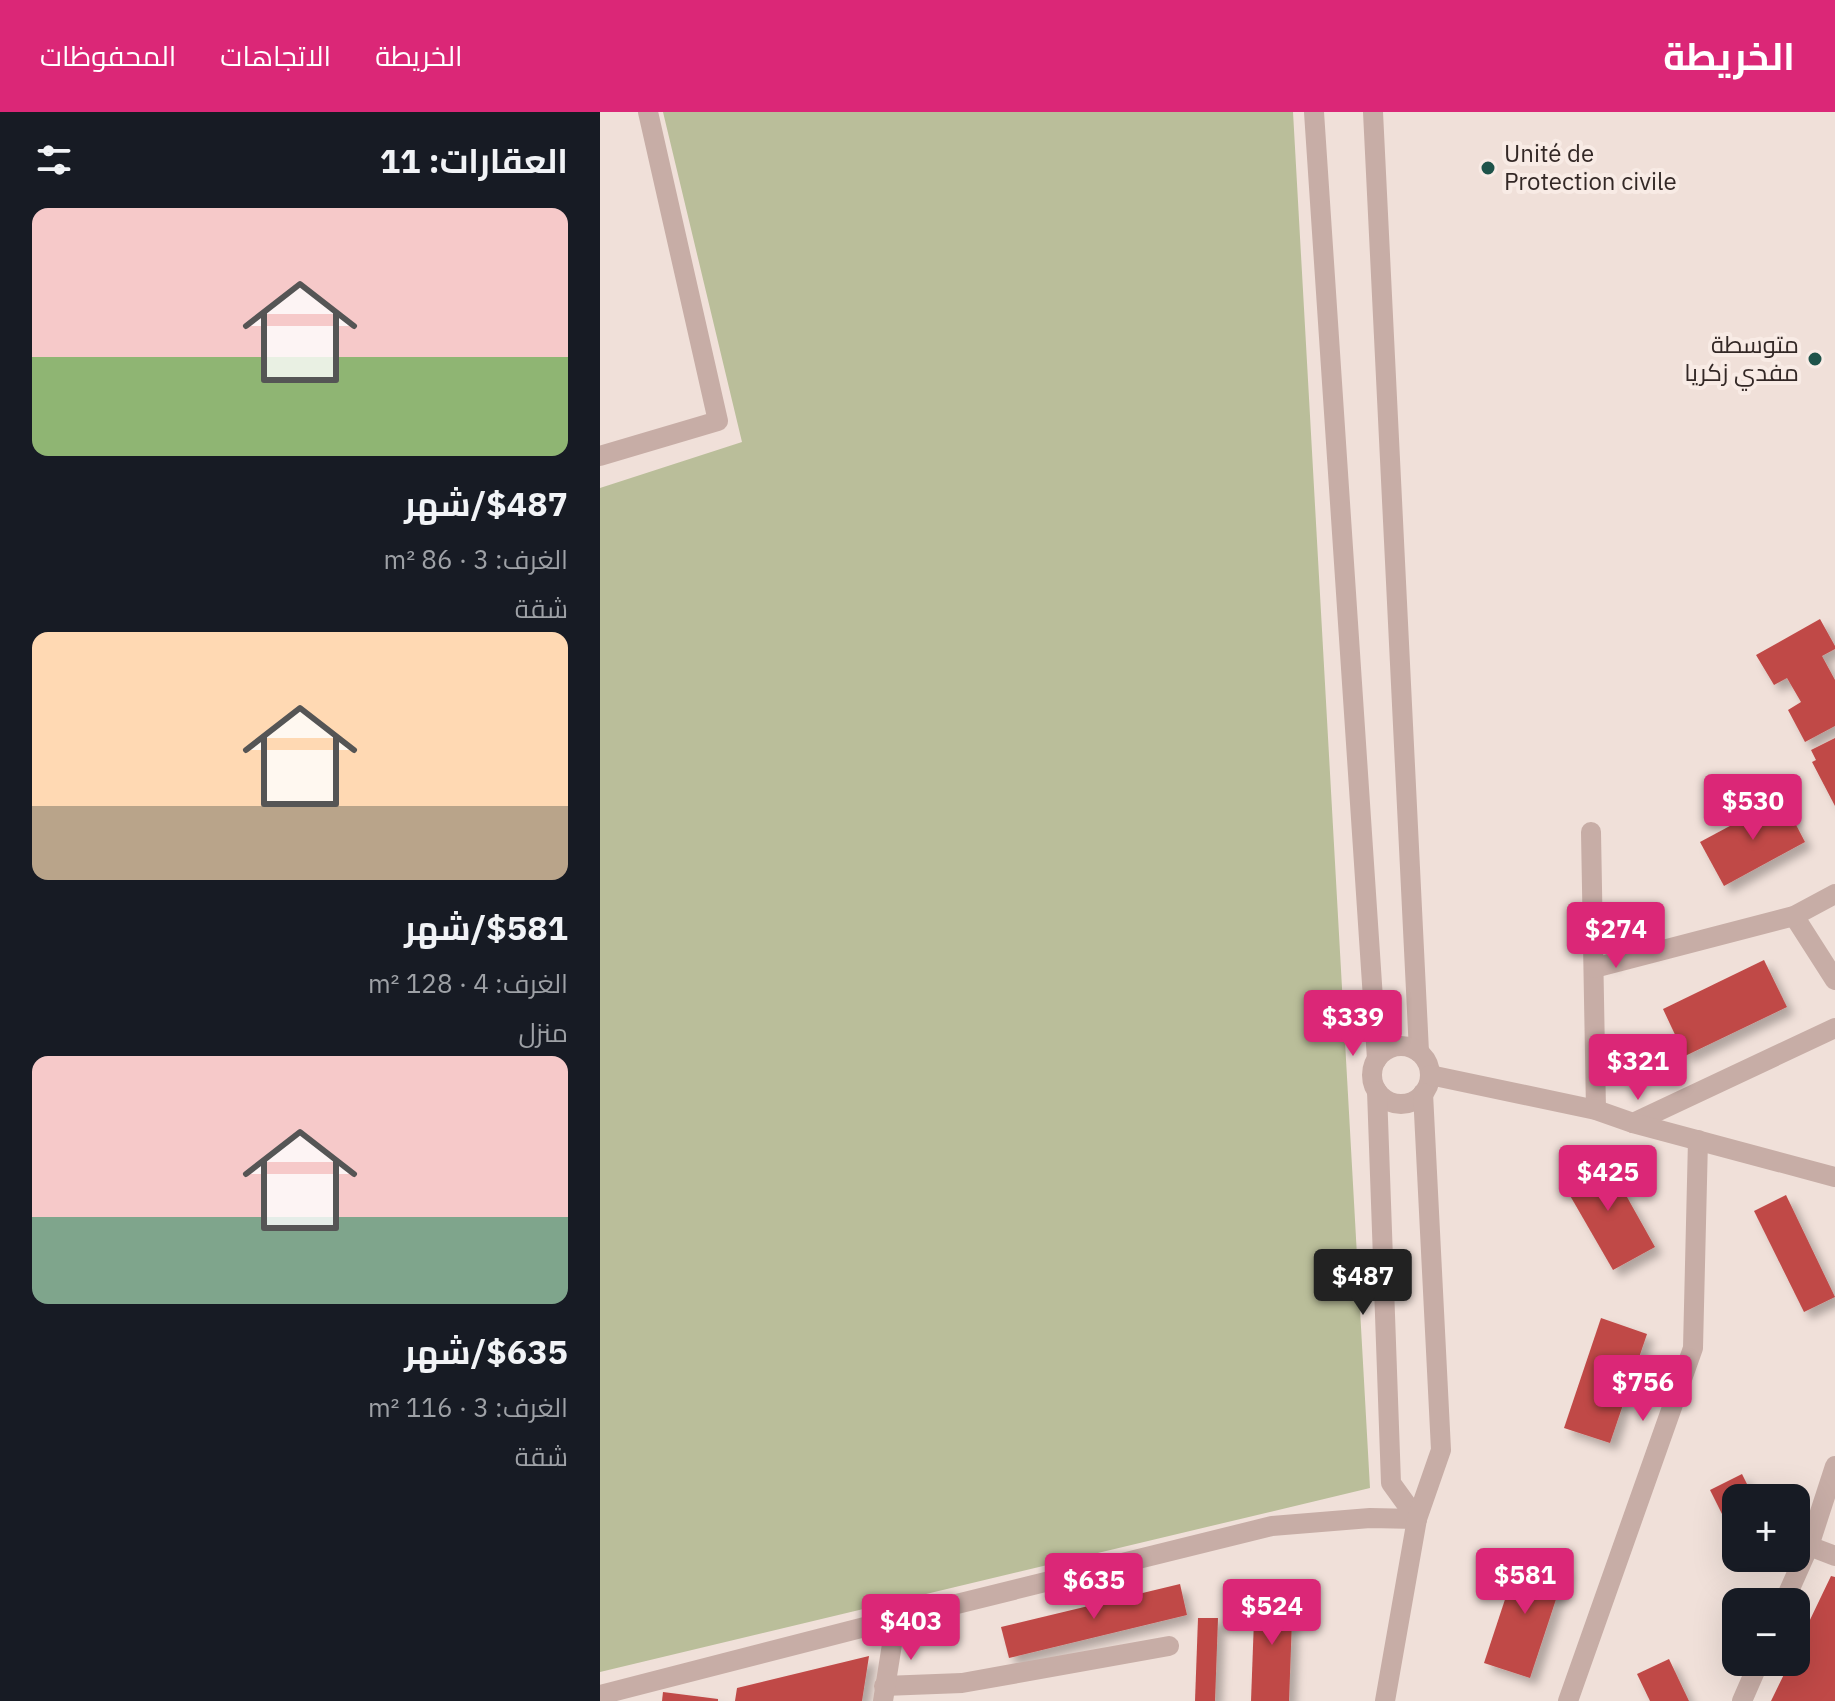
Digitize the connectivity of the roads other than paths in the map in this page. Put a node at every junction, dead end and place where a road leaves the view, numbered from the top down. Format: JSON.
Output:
{"nodes":[{"id":1,"x":648,"y":112,"type":"edge"},
{"id":2,"x":1314,"y":112,"type":"edge"},
{"id":3,"x":1373,"y":112,"type":"edge"},
{"id":4,"x":600,"y":456,"type":"edge"},
{"id":5,"x":1591,"y":832,"type":"dead end"},
{"id":6,"x":1835,"y":894,"type":"edge"},
{"id":7,"x":1794,"y":916,"type":"junction"},
{"id":8,"x":1594,"y":968,"type":"junction"},
{"id":9,"x":1835,"y":980,"type":"edge"},
{"id":10,"x":1835,"y":1028,"type":"edge"},
{"id":11,"x":1419,"y":1052,"type":"junction"},
{"id":12,"x":1377,"y":1059,"type":"junction"},
{"id":13,"x":1427,"y":1084,"type":"junction"},
{"id":14,"x":1377,"y":1091,"type":"junction"},
{"id":15,"x":1596,"y":1110,"type":"junction"},
{"id":16,"x":1633,"y":1123,"type":"junction"},
{"id":17,"x":1698,"y":1140,"type":"junction"},
{"id":18,"x":1835,"y":1177,"type":"edge"},
{"id":19,"x":1835,"y":1466,"type":"edge"},
{"id":20,"x":1417,"y":1519,"type":"junction"},
{"id":21,"x":1810,"y":1543,"type":"edge"},
{"id":22,"x":1810,"y":1546,"type":"edge"},
{"id":23,"x":1835,"y":1556,"type":"edge"},
{"id":24,"x":896,"y":1619,"type":"junction"},
{"id":25,"x":1169,"y":1646,"type":"dead end"},
{"id":26,"x":1753,"y":1676,"type":"edge"},
{"id":27,"x":884,"y":1694,"type":"edge"},
{"id":28,"x":600,"y":1695,"type":"edge"},
{"id":29,"x":1385,"y":1701,"type":"edge"},
{"id":30,"x":1568,"y":1701,"type":"edge"},
{"id":31,"x":1742,"y":1701,"type":"edge"}],
"edges":[{"from":1,"to":4,"type":"street"},
{"from":2,"to":12,"type":"street"},
{"from":3,"to":11,"type":"street"},
{"from":5,"to":8,"type":"street"},
{"from":6,"to":7,"type":"street"},
{"from":7,"to":8,"type":"street"},
{"from":7,"to":9,"type":"street"},
{"from":8,"to":15,"type":"street"},
{"from":10,"to":16,"type":"street"},
{"from":11,"to":12,"type":"street"},
{"from":11,"to":13,"type":"street"},
{"from":12,"to":14,"type":"street"},
{"from":13,"to":14,"type":"street"},
{"from":13,"to":15,"type":"street"},
{"from":13,"to":20,"type":"street"},
{"from":14,"to":20,"type":"street"},
{"from":15,"to":16,"type":"street"},
{"from":16,"to":17,"type":"street"},
{"from":17,"to":18,"type":"street"},
{"from":17,"to":30,"type":"street"},
{"from":19,"to":21,"type":"street"},
{"from":20,"to":24,"type":"street"},
{"from":20,"to":29,"type":"street"},
{"from":22,"to":23,"type":"street"},
{"from":24,"to":27,"type":"street"},
{"from":24,"to":28,"type":"street"},
{"from":25,"to":27,"type":"street"},
{"from":26,"to":31,"type":"street"}]}
